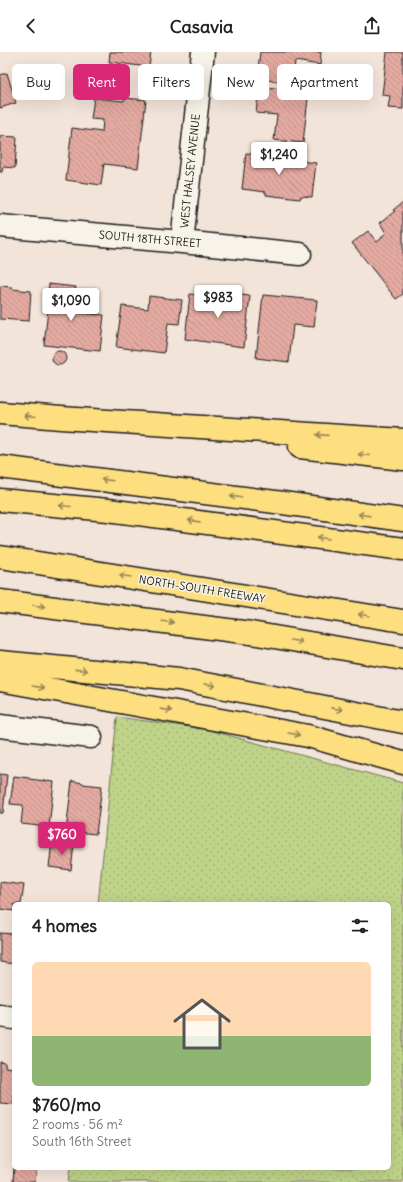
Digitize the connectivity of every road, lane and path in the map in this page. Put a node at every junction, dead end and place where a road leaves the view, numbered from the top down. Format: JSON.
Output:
{"nodes":[{"id":1,"x":204,"y":52,"type":"edge"},
{"id":2,"x":0,"y":226,"type":"edge"},
{"id":3,"x":182,"y":242,"type":"junction"},
{"id":4,"x":300,"y":254,"type":"dead end"},
{"id":5,"x":0,"y":413,"type":"edge"},
{"id":6,"x":61,"y":418,"type":"junction"},
{"id":7,"x":403,"y":440,"type":"edge"},
{"id":8,"x":403,"y":459,"type":"edge"},
{"id":9,"x":0,"y":467,"type":"edge"},
{"id":10,"x":0,"y":500,"type":"edge"},
{"id":11,"x":403,"y":520,"type":"edge"},
{"id":12,"x":403,"y":549,"type":"edge"},
{"id":13,"x":0,"y":556,"type":"edge"},
{"id":14,"x":0,"y":601,"type":"edge"},
{"id":15,"x":403,"y":621,"type":"edge"},
{"id":16,"x":403,"y":659,"type":"edge"},
{"id":17,"x":0,"y":662,"type":"edge"},
{"id":18,"x":0,"y":680,"type":"edge"},
{"id":19,"x":403,"y":722,"type":"edge"},
{"id":20,"x":0,"y":726,"type":"edge"},
{"id":21,"x":91,"y":737,"type":"dead end"},
{"id":22,"x":403,"y":764,"type":"edge"},
{"id":23,"x":0,"y":1016,"type":"edge"},
{"id":24,"x":12,"y":1018,"type":"edge"}],
"edges":[{"from":1,"to":3,"type":"street","name":"WEST HALSEY AVENUE"},
{"from":2,"to":3,"type":"street","name":"SOUTH 18TH STREET"},
{"from":3,"to":4,"type":"street","name":"SOUTH 18TH STREET"},
{"from":6,"to":5,"type":"highway","one_way":true},
{"from":7,"to":6,"type":"highway","one_way":true},
{"from":8,"to":6,"type":"highway","one_way":true},
{"from":11,"to":9,"type":"highway","one_way":true},
{"from":12,"to":10,"type":"highway","one_way":true},
{"from":15,"to":13,"type":"highway","name":"NORTH-SOUTH FREEWAY","one_way":true},
{"from":14,"to":16,"type":"highway","one_way":true},
{"from":17,"to":19,"type":"highway","one_way":true},
{"from":18,"to":22,"type":"highway","one_way":true},
{"from":20,"to":21,"type":"street"},
{"from":23,"to":24,"type":"street"}]}
